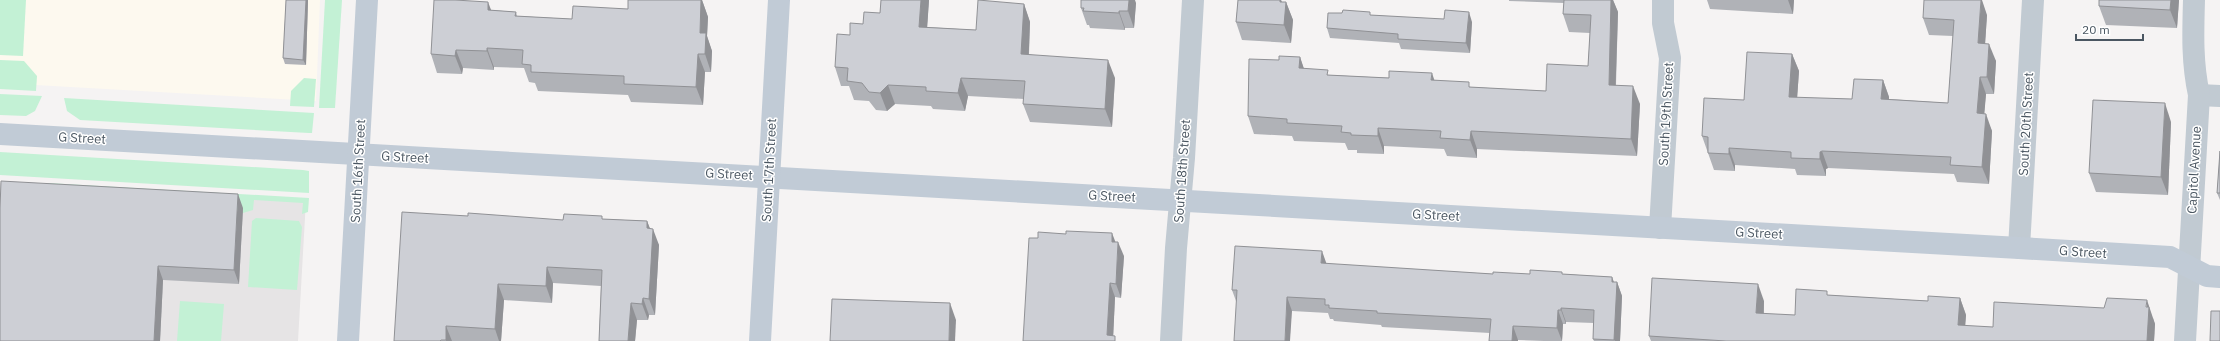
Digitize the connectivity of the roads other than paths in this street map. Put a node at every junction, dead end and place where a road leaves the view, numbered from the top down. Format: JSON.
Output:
{"nodes":[{"id":1,"x":367,"y":0,"type":"edge"},
{"id":2,"x":779,"y":0,"type":"edge"},
{"id":3,"x":1193,"y":0,"type":"edge"},
{"id":4,"x":1663,"y":0,"type":"edge"},
{"id":5,"x":2033,"y":0,"type":"edge"},
{"id":6,"x":2194,"y":0,"type":"edge"},
{"id":7,"x":2209,"y":96,"type":"edge"},
{"id":8,"x":0,"y":134,"type":"edge"},
{"id":9,"x":359,"y":154,"type":"junction"},
{"id":10,"x":769,"y":176,"type":"junction"},
{"id":11,"x":1180,"y":200,"type":"junction"},
{"id":12,"x":1660,"y":228,"type":"junction"},
{"id":13,"x":2019,"y":248,"type":"junction"},
{"id":14,"x":2189,"y":268,"type":"junction"},
{"id":15,"x":2220,"y":277,"type":"edge"},
{"id":16,"x":348,"y":341,"type":"edge"},
{"id":17,"x":760,"y":341,"type":"edge"},
{"id":18,"x":1171,"y":341,"type":"edge"},
{"id":19,"x":2185,"y":341,"type":"edge"}],
"edges":[{"from":1,"to":9,"type":"street","name":"South 16th Street"},
{"from":2,"to":10,"type":"street","name":"South 17th Street"},
{"from":3,"to":11,"type":"street","name":"South 18th Street"},
{"from":4,"to":12,"type":"street","name":"South 19th Street"},
{"from":5,"to":13,"type":"street","name":"South 20th Street"},
{"from":6,"to":7,"type":"street","name":"Capitol Avenue"},
{"from":7,"to":14,"type":"street","name":"Capitol Avenue"},
{"from":8,"to":9,"type":"street","name":"G Street"},
{"from":9,"to":10,"type":"street","name":"G Street"},
{"from":9,"to":16,"type":"street","name":"South 16th Street"},
{"from":10,"to":11,"type":"street","name":"G Street"},
{"from":10,"to":17,"type":"street","name":"South 17th Street"},
{"from":11,"to":12,"type":"street","name":"G Street"},
{"from":11,"to":18,"type":"street","name":"South 18th Street"},
{"from":12,"to":13,"type":"street","name":"G Street"},
{"from":13,"to":14,"type":"street","name":"G Street"},
{"from":14,"to":15,"type":"street","name":"G Street"},
{"from":14,"to":19,"type":"street","name":"Capitol Avenue"}]}
